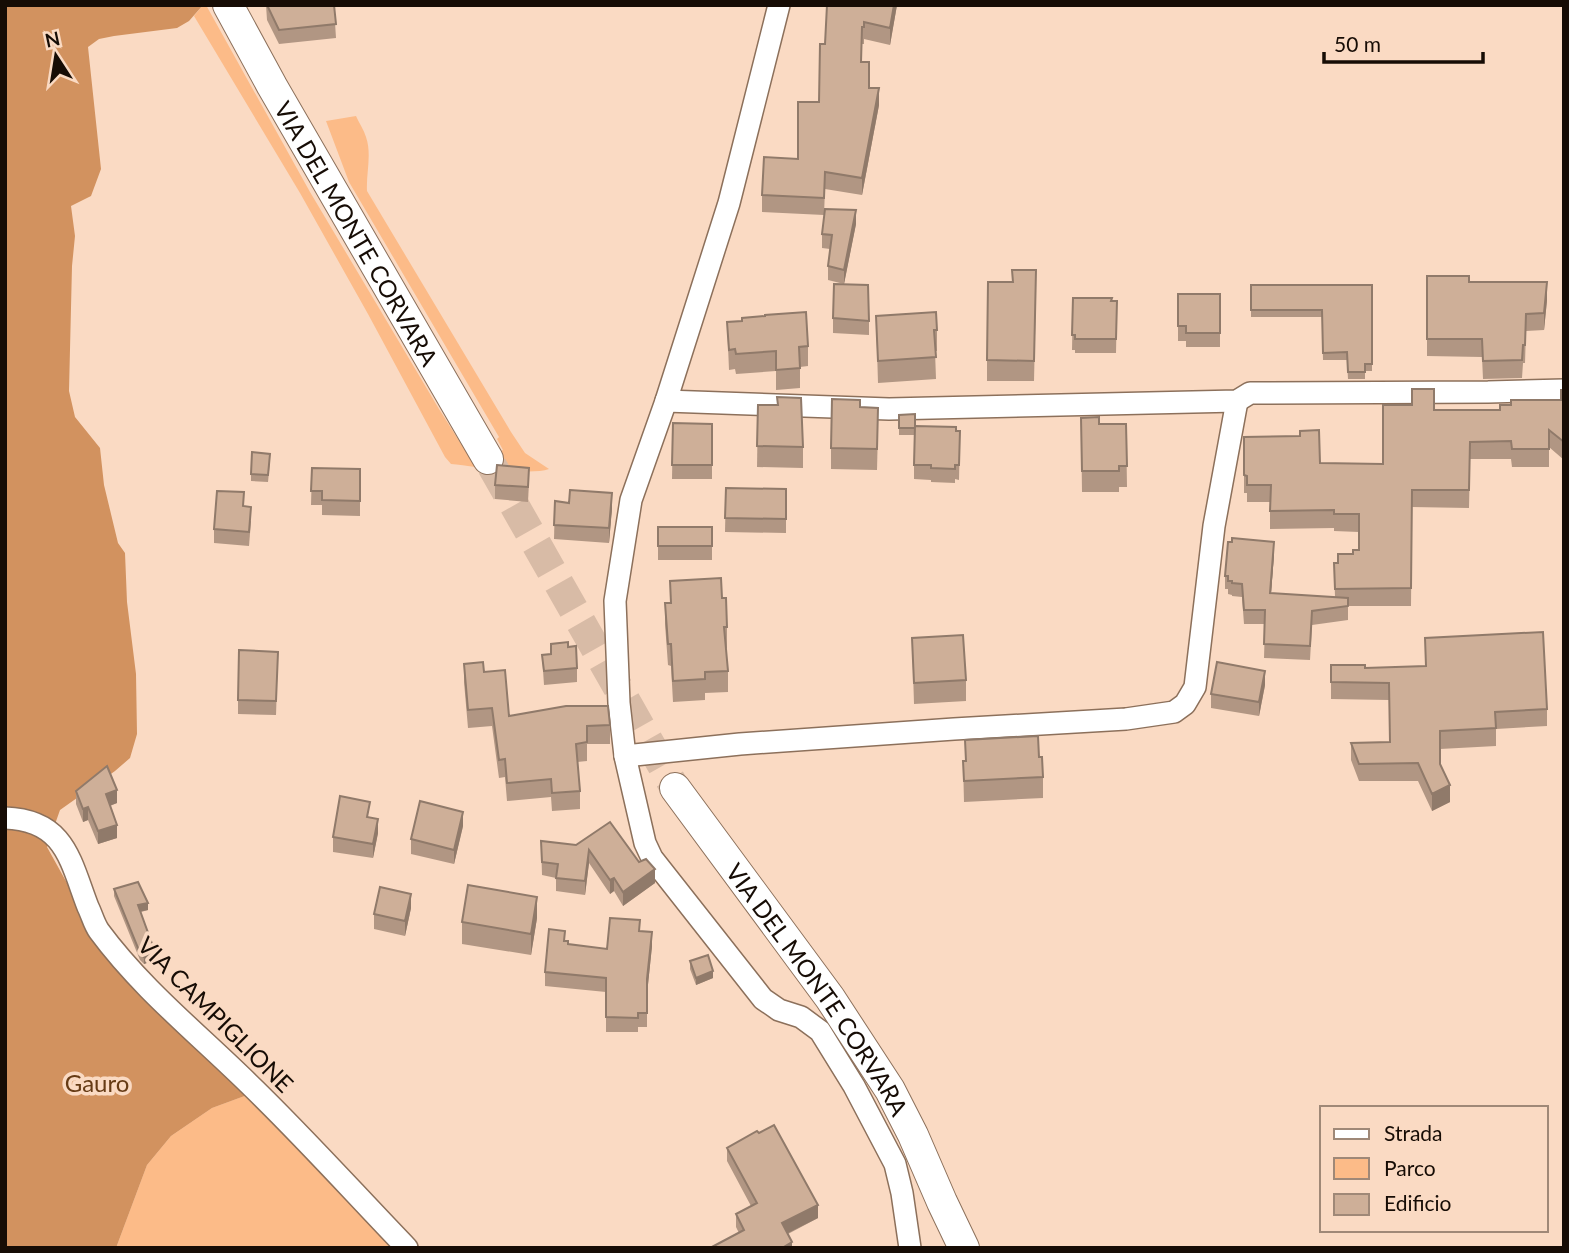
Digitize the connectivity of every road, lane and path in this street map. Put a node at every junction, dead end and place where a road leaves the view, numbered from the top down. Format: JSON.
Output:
{"nodes":[{"id":1,"x":228,"y":5,"type":"edge"},
{"id":2,"x":779,"y":5,"type":"edge"},
{"id":3,"x":1564,"y":390,"type":"edge"},
{"id":4,"x":666,"y":401,"type":"junction"},
{"id":5,"x":1237,"y":401,"type":"junction"},
{"id":6,"x":488,"y":459,"type":"tunnel mouth"},
{"id":7,"x":625,"y":756,"type":"junction"},
{"id":8,"x":675,"y":788,"type":"tunnel mouth"},
{"id":9,"x":5,"y":818,"type":"edge"},
{"id":10,"x":942,"y":1202,"type":"junction"},
{"id":11,"x":407,"y":1248,"type":"edge"},
{"id":12,"x":910,"y":1248,"type":"edge"},
{"id":13,"x":949,"y":1248,"type":"edge"},
{"id":14,"x":964,"y":1248,"type":"edge"}],
"edges":[{"from":1,"to":6,"type":"main road","name":"VIA DEL MONTE CORVARA"},
{"from":2,"to":4,"type":"street"},
{"from":3,"to":5,"type":"street"},
{"from":4,"to":5,"type":"street"},
{"from":4,"to":7,"type":"street"},
{"from":5,"to":7,"type":"street"},
{"from":7,"to":12,"type":"street"},
{"from":8,"to":10,"type":"main road","name":"VIA DEL MONTE CORVARA"},
{"from":9,"to":11,"type":"street","name":"VIA CAMPIGLIONE"},
{"from":10,"to":13,"type":"main road","name":"VIA DEL MONTE CORVARA"},
{"from":10,"to":14,"type":"main road","name":"VIA DEL MONTE CORVARA"}]}
